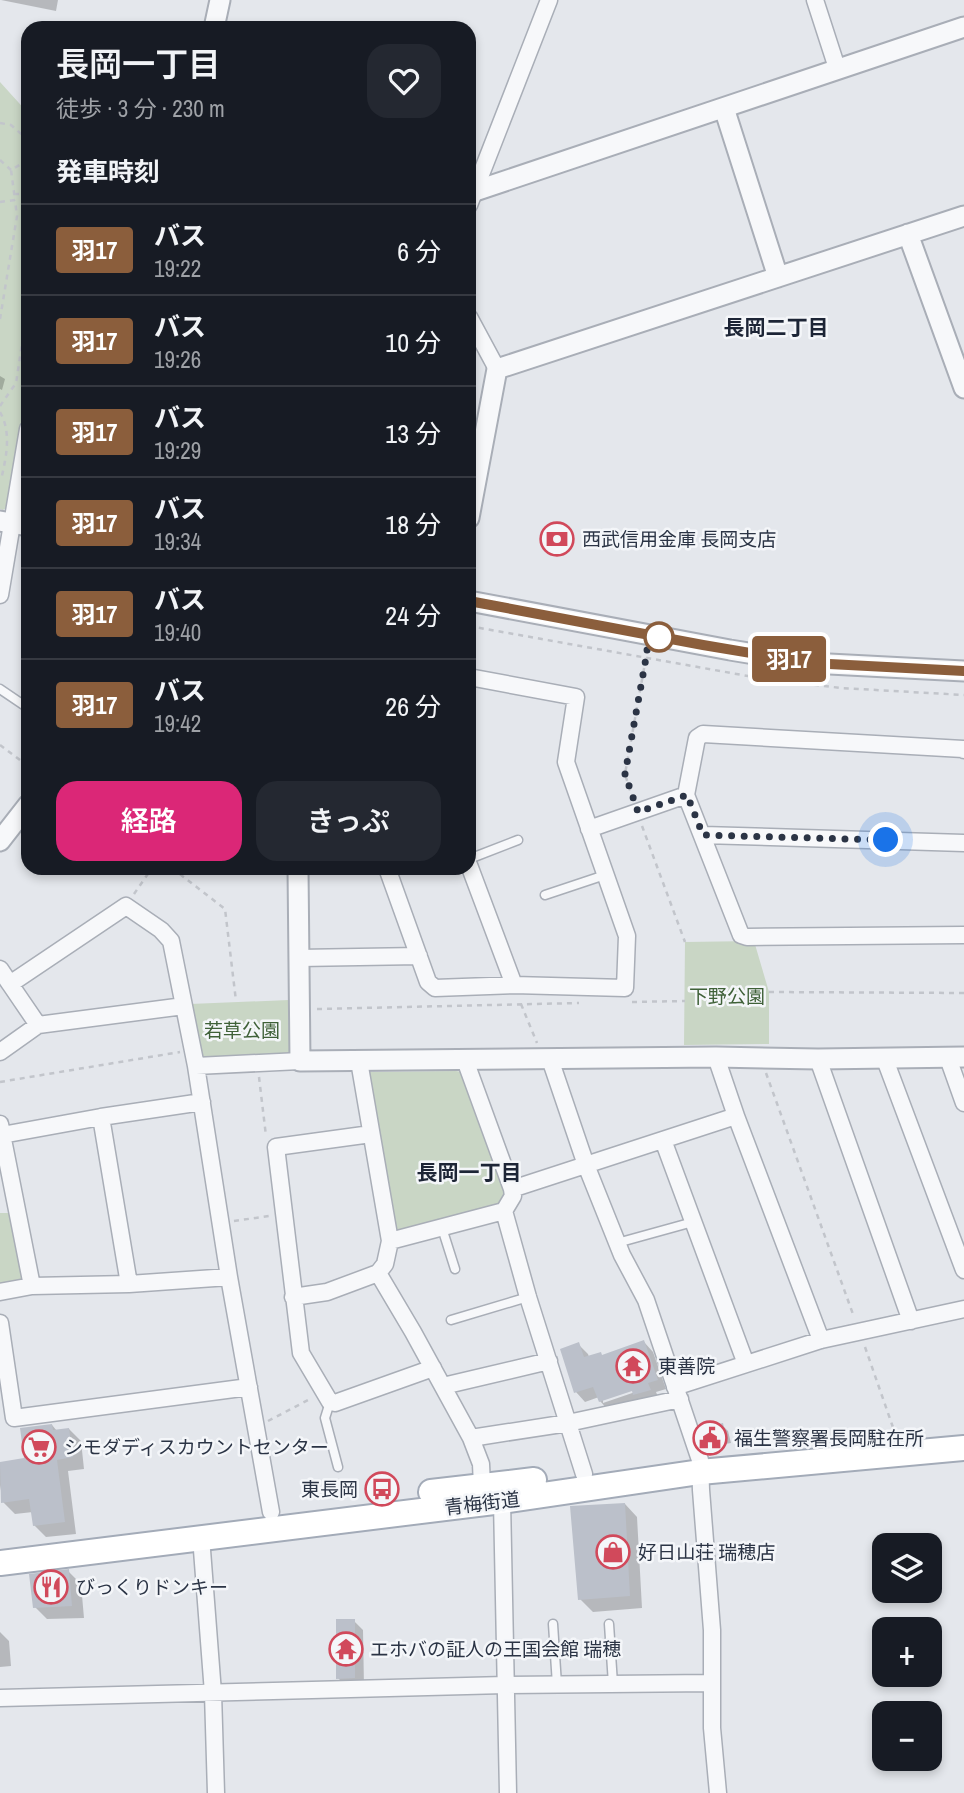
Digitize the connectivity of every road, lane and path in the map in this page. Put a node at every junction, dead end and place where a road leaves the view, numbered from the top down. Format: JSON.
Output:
{"nodes":[{"id":1,"x":220,"y":0,"type":"edge"},
{"id":2,"x":549,"y":0,"type":"edge"},
{"id":3,"x":815,"y":0,"type":"edge"},
{"id":4,"x":216,"y":21,"type":"edge"},
{"id":5,"x":964,"y":27,"type":"edge"},
{"id":6,"x":837,"y":68,"type":"junction"},
{"id":7,"x":724,"y":108,"type":"junction"},
{"id":8,"x":0,"y":123,"type":"edge"},
{"id":9,"x":21,"y":133,"type":"edge"},
{"id":10,"x":0,"y":160,"type":"edge"},
{"id":11,"x":21,"y":164,"type":"edge"},
{"id":12,"x":11,"y":170,"type":"junction"},
{"id":13,"x":476,"y":188,"type":"edge"},
{"id":14,"x":15,"y":194,"type":"junction"},
{"id":15,"x":21,"y":194,"type":"edge"},
{"id":16,"x":476,"y":197,"type":"edge"},
{"id":17,"x":15,"y":200,"type":"junction"},
{"id":18,"x":0,"y":202,"type":"edge"},
{"id":19,"x":964,"y":216,"type":"edge"},
{"id":20,"x":908,"y":234,"type":"junction"},
{"id":21,"x":778,"y":277,"type":"junction"},
{"id":22,"x":0,"y":319,"type":"edge"},
{"id":23,"x":476,"y":330,"type":"edge"},
{"id":24,"x":21,"y":350,"type":"edge"},
{"id":25,"x":497,"y":369,"type":"junction"},
{"id":26,"x":964,"y":388,"type":"edge"},
{"id":27,"x":0,"y":406,"type":"edge"},
{"id":28,"x":0,"y":412,"type":"edge"},
{"id":29,"x":476,"y":440,"type":"edge"},
{"id":30,"x":1,"y":473,"type":"edge"},
{"id":31,"x":21,"y":476,"type":"edge"},
{"id":32,"x":1,"y":480,"type":"edge"},
{"id":33,"x":14,"y":523,"type":"edge"},
{"id":34,"x":0,"y":596,"type":"edge"},
{"id":35,"x":476,"y":602,"type":"edge"},
{"id":36,"x":476,"y":627,"type":"edge"},
{"id":37,"x":649,"y":635,"type":"junction"},
{"id":38,"x":646,"y":658,"type":"junction"},
{"id":39,"x":964,"y":671,"type":"edge"},
{"id":40,"x":476,"y":678,"type":"edge"},
{"id":41,"x":0,"y":689,"type":"edge"},
{"id":42,"x":964,"y":695,"type":"edge"},
{"id":43,"x":21,"y":703,"type":"edge"},
{"id":44,"x":0,"y":745,"type":"edge"},
{"id":45,"x":964,"y":750,"type":"edge"},
{"id":46,"x":21,"y":761,"type":"edge"},
{"id":47,"x":687,"y":795,"type":"junction"},
{"id":48,"x":638,"y":812,"type":"junction"},
{"id":49,"x":21,"y":814,"type":"edge"},
{"id":50,"x":589,"y":829,"type":"junction"},
{"id":51,"x":703,"y":835,"type":"junction"},
{"id":52,"x":518,"y":840,"type":"dead end"},
{"id":53,"x":0,"y":841,"type":"edge"},
{"id":54,"x":964,"y":843,"type":"edge"},
{"id":55,"x":476,"y":856,"type":"edge"},
{"id":56,"x":147,"y":875,"type":"edge"},
{"id":57,"x":181,"y":875,"type":"edge"},
{"id":58,"x":298,"y":875,"type":"edge"},
{"id":59,"x":390,"y":875,"type":"edge"},
{"id":60,"x":473,"y":875,"type":"edge"},
{"id":61,"x":605,"y":875,"type":"junction"},
{"id":62,"x":545,"y":895,"type":"dead end"},
{"id":63,"x":126,"y":906,"type":"junction"},
{"id":64,"x":964,"y":935,"type":"edge"},
{"id":65,"x":685,"y":942,"type":"dead end"},
{"id":66,"x":419,"y":956,"type":"junction"},
{"id":67,"x":299,"y":958,"type":"junction"},
{"id":68,"x":0,"y":970,"type":"edge"},
{"id":69,"x":10,"y":984,"type":"junction"},
{"id":70,"x":514,"y":985,"type":"junction"},
{"id":71,"x":769,"y":992,"type":"dead end"},
{"id":72,"x":964,"y":993,"type":"edge"},
{"id":73,"x":685,"y":1001,"type":"dead end"},
{"id":74,"x":236,"y":1002,"type":"dead end"},
{"id":75,"x":630,"y":1002,"type":"dead end"},
{"id":76,"x":589,"y":1003,"type":"dead end"},
{"id":77,"x":521,"y":1004,"type":"junction"},
{"id":78,"x":184,"y":1006,"type":"junction"},
{"id":79,"x":299,"y":1009,"type":"junction"},
{"id":80,"x":38,"y":1026,"type":"junction"},
{"id":81,"x":0,"y":1052,"type":"edge"},
{"id":82,"x":716,"y":1057,"type":"junction"},
{"id":83,"x":884,"y":1057,"type":"junction"},
{"id":84,"x":956,"y":1057,"type":"edge"},
{"id":85,"x":194,"y":1058,"type":"junction"},
{"id":86,"x":761,"y":1058,"type":"junction"},
{"id":87,"x":547,"y":1059,"type":"junction"},
{"id":88,"x":818,"y":1059,"type":"junction"},
{"id":89,"x":465,"y":1060,"type":"junction"},
{"id":90,"x":300,"y":1061,"type":"junction"},
{"id":91,"x":359,"y":1061,"type":"junction"},
{"id":92,"x":0,"y":1082,"type":"edge"},
{"id":93,"x":202,"y":1102,"type":"junction"},
{"id":94,"x":964,"y":1103,"type":"edge"},
{"id":95,"x":736,"y":1116,"type":"junction"},
{"id":96,"x":101,"y":1117,"type":"junction"},
{"id":97,"x":1,"y":1130,"type":"edge"},
{"id":98,"x":371,"y":1134,"type":"junction"},
{"id":99,"x":663,"y":1140,"type":"junction"},
{"id":100,"x":586,"y":1165,"type":"junction"},
{"id":101,"x":512,"y":1189,"type":"junction"},
{"id":102,"x":503,"y":1211,"type":"junction"},
{"id":103,"x":276,"y":1216,"type":"dead end"},
{"id":104,"x":693,"y":1222,"type":"junction"},
{"id":105,"x":221,"y":1223,"type":"junction"},
{"id":106,"x":442,"y":1228,"type":"junction"},
{"id":107,"x":390,"y":1241,"type":"junction"},
{"id":108,"x":617,"y":1243,"type":"junction"},
{"id":109,"x":455,"y":1269,"type":"dead end"},
{"id":110,"x":964,"y":1270,"type":"edge"},
{"id":111,"x":378,"y":1273,"type":"junction"},
{"id":112,"x":229,"y":1277,"type":"junction"},
{"id":113,"x":129,"y":1284,"type":"junction"},
{"id":114,"x":32,"y":1286,"type":"junction"},
{"id":115,"x":0,"y":1292,"type":"edge"},
{"id":116,"x":293,"y":1297,"type":"junction"},
{"id":117,"x":528,"y":1297,"type":"junction"},
{"id":118,"x":964,"y":1309,"type":"edge"},
{"id":119,"x":451,"y":1320,"type":"dead end"},
{"id":120,"x":911,"y":1321,"type":"junction"},
{"id":121,"x":0,"y":1323,"type":"edge"},
{"id":122,"x":859,"y":1332,"type":"junction"},
{"id":123,"x":821,"y":1340,"type":"junction"},
{"id":124,"x":549,"y":1361,"type":"junction"},
{"id":125,"x":746,"y":1364,"type":"junction"},
{"id":126,"x":433,"y":1368,"type":"junction"},
{"id":127,"x":443,"y":1386,"type":"junction"},
{"id":128,"x":249,"y":1387,"type":"junction"},
{"id":129,"x":678,"y":1393,"type":"junction"},
{"id":130,"x":330,"y":1402,"type":"junction"},
{"id":131,"x":568,"y":1423,"type":"junction"},
{"id":132,"x":964,"y":1434,"type":"edge"},
{"id":133,"x":471,"y":1438,"type":"junction"},
{"id":134,"x":897,"y":1440,"type":"junction"},
{"id":135,"x":964,"y":1448,"type":"edge"},
{"id":136,"x":700,"y":1466,"type":"junction"},
{"id":137,"x":338,"y":1467,"type":"dead end"},
{"id":138,"x":584,"y":1474,"type":"junction"},
{"id":139,"x":482,"y":1486,"type":"junction"},
{"id":140,"x":502,"y":1501,"type":"junction"},
{"id":141,"x":271,"y":1512,"type":"junction"},
{"id":142,"x":201,"y":1537,"type":"junction"},
{"id":143,"x":0,"y":1549,"type":"edge"},
{"id":144,"x":0,"y":1563,"type":"edge"},
{"id":145,"x":553,"y":1625,"type":"dead end"},
{"id":146,"x":609,"y":1625,"type":"dead end"},
{"id":147,"x":710,"y":1683,"type":"junction"},
{"id":148,"x":614,"y":1684,"type":"junction"},
{"id":149,"x":505,"y":1685,"type":"junction"},
{"id":150,"x":557,"y":1685,"type":"junction"},
{"id":151,"x":214,"y":1693,"type":"junction"},
{"id":152,"x":0,"y":1698,"type":"edge"},
{"id":153,"x":216,"y":1793,"type":"edge"},
{"id":154,"x":508,"y":1793,"type":"edge"},
{"id":155,"x":718,"y":1793,"type":"edge"}],
"edges":[{"from":1,"to":4,"type":"street"},
{"from":2,"to":13,"type":"street"},
{"from":3,"to":6,"type":"street"},
{"from":5,"to":6,"type":"street"},
{"from":6,"to":7,"type":"street"},
{"from":7,"to":16,"type":"street"},
{"from":7,"to":21,"type":"street"},
{"from":8,"to":9,"type":"path"},
{"from":10,"to":12,"type":"path"},
{"from":11,"to":12,"type":"path"},
{"from":12,"to":14,"type":"path"},
{"from":14,"to":15,"type":"path"},
{"from":14,"to":17,"type":"path"},
{"from":17,"to":18,"type":"path"},
{"from":17,"to":22,"type":"path"},
{"from":19,"to":20,"type":"street"},
{"from":20,"to":21,"type":"street"},
{"from":20,"to":26,"type":"street"},
{"from":21,"to":25,"type":"street"},
{"from":23,"to":25,"type":"street"},
{"from":24,"to":27,"type":"path"},
{"from":25,"to":29,"type":"street"},
{"from":28,"to":30,"type":"path"},
{"from":30,"to":32,"type":"path"},
{"from":31,"to":33,"type":"street"},
{"from":33,"to":34,"type":"street"},
{"from":35,"to":37,"type":"street"},
{"from":36,"to":38,"type":"path"},
{"from":37,"to":38,"type":"path"},
{"from":37,"to":39,"type":"street"},
{"from":38,"to":42,"type":"path"},
{"from":38,"to":48,"type":"path"},
{"from":40,"to":50,"type":"street"},
{"from":41,"to":43,"type":"lane"},
{"from":44,"to":46,"type":"path"},
{"from":45,"to":47,"type":"street"},
{"from":47,"to":48,"type":"street"},
{"from":47,"to":51,"type":"street"},
{"from":48,"to":50,"type":"street"},
{"from":48,"to":65,"type":"path"},
{"from":49,"to":53,"type":"street"},
{"from":50,"to":61,"type":"street"},
{"from":51,"to":54,"type":"street"},
{"from":51,"to":64,"type":"street"},
{"from":52,"to":55,"type":"lane"},
{"from":56,"to":63,"type":"path"},
{"from":57,"to":74,"type":"path"},
{"from":58,"to":67,"type":"street"},
{"from":59,"to":66,"type":"street"},
{"from":60,"to":70,"type":"street"},
{"from":61,"to":62,"type":"lane"},
{"from":61,"to":70,"type":"street"},
{"from":63,"to":69,"type":"street"},
{"from":63,"to":78,"type":"street"},
{"from":66,"to":67,"type":"street"},
{"from":66,"to":70,"type":"street"},
{"from":67,"to":79,"type":"street"},
{"from":68,"to":69,"type":"street"},
{"from":69,"to":80,"type":"street"},
{"from":71,"to":72,"type":"path"},
{"from":73,"to":75,"type":"path"},
{"from":76,"to":77,"type":"path"},
{"from":77,"to":79,"type":"path"},
{"from":77,"to":87,"type":"path"},
{"from":78,"to":80,"type":"street"},
{"from":78,"to":85,"type":"street"},
{"from":79,"to":90,"type":"street"},
{"from":80,"to":81,"type":"street"},
{"from":82,"to":86,"type":"street"},
{"from":82,"to":87,"type":"street"},
{"from":82,"to":95,"type":"street"},
{"from":83,"to":84,"type":"street"},
{"from":83,"to":88,"type":"street"},
{"from":83,"to":110,"type":"street"},
{"from":84,"to":94,"type":"street"},
{"from":85,"to":90,"type":"street"},
{"from":85,"to":92,"type":"path"},
{"from":85,"to":93,"type":"street"},
{"from":86,"to":88,"type":"street"},
{"from":86,"to":122,"type":"path"},
{"from":87,"to":89,"type":"street"},
{"from":87,"to":100,"type":"street"},
{"from":88,"to":120,"type":"street"},
{"from":89,"to":91,"type":"street"},
{"from":89,"to":101,"type":"street"},
{"from":90,"to":91,"type":"street"},
{"from":91,"to":98,"type":"street"},
{"from":93,"to":96,"type":"street"},
{"from":93,"to":105,"type":"street"},
{"from":95,"to":99,"type":"street"},
{"from":95,"to":123,"type":"street"},
{"from":96,"to":97,"type":"street"},
{"from":96,"to":113,"type":"street"},
{"from":97,"to":114,"type":"street"},
{"from":98,"to":107,"type":"street"},
{"from":98,"to":116,"type":"street"},
{"from":99,"to":100,"type":"street"},
{"from":99,"to":104,"type":"street"},
{"from":100,"to":101,"type":"street"},
{"from":100,"to":108,"type":"street"},
{"from":101,"to":102,"type":"street"},
{"from":102,"to":106,"type":"street"},
{"from":102,"to":117,"type":"street"},
{"from":103,"to":105,"type":"path"},
{"from":104,"to":108,"type":"lane"},
{"from":104,"to":125,"type":"street"},
{"from":105,"to":112,"type":"street"},
{"from":106,"to":107,"type":"street"},
{"from":106,"to":109,"type":"lane"},
{"from":107,"to":111,"type":"street"},
{"from":108,"to":129,"type":"street"},
{"from":111,"to":116,"type":"street"},
{"from":111,"to":126,"type":"street"},
{"from":112,"to":113,"type":"street"},
{"from":112,"to":128,"type":"street"},
{"from":113,"to":114,"type":"street"},
{"from":114,"to":115,"type":"street"},
{"from":116,"to":130,"type":"street"},
{"from":117,"to":119,"type":"lane"},
{"from":117,"to":124,"type":"street"},
{"from":118,"to":120,"type":"street"},
{"from":120,"to":122,"type":"street"},
{"from":121,"to":128,"type":"street"},
{"from":122,"to":123,"type":"street"},
{"from":122,"to":134,"type":"path"},
{"from":123,"to":125,"type":"street"},
{"from":124,"to":127,"type":"street"},
{"from":124,"to":131,"type":"street"},
{"from":125,"to":129,"type":"street"},
{"from":126,"to":127,"type":"street"},
{"from":126,"to":130,"type":"street"},
{"from":127,"to":133,"type":"street"},
{"from":128,"to":141,"type":"street"},
{"from":129,"to":131,"type":"street"},
{"from":129,"to":136,"type":"street"},
{"from":130,"to":137,"type":"lane"},
{"from":131,"to":133,"type":"street"},
{"from":131,"to":138,"type":"street"},
{"from":132,"to":134,"type":"main road","name":"青梅街道"},
{"from":133,"to":139,"type":"street"},
{"from":134,"to":136,"type":"main road","name":"青梅街道"},
{"from":135,"to":136,"type":"main road","name":"青梅街道"},
{"from":136,"to":138,"type":"main road","name":"青梅街道"},
{"from":136,"to":140,"type":"main road","name":"青梅街道"},
{"from":136,"to":147,"type":"street"},
{"from":138,"to":139,"type":"main road","name":"青梅街道"},
{"from":139,"to":141,"type":"main road","name":"青梅街道"},
{"from":140,"to":142,"type":"main road","name":"青梅街道"},
{"from":140,"to":149,"type":"street"},
{"from":141,"to":143,"type":"main road","name":"青梅街道"},
{"from":142,"to":144,"type":"main road","name":"青梅街道"},
{"from":142,"to":151,"type":"street"},
{"from":145,"to":150,"type":"lane"},
{"from":146,"to":148,"type":"lane"},
{"from":147,"to":148,"type":"street"},
{"from":147,"to":155,"type":"street"},
{"from":148,"to":150,"type":"street"},
{"from":149,"to":150,"type":"street"},
{"from":149,"to":151,"type":"street"},
{"from":149,"to":154,"type":"street"},
{"from":151,"to":152,"type":"street"},
{"from":151,"to":153,"type":"street"}]}
